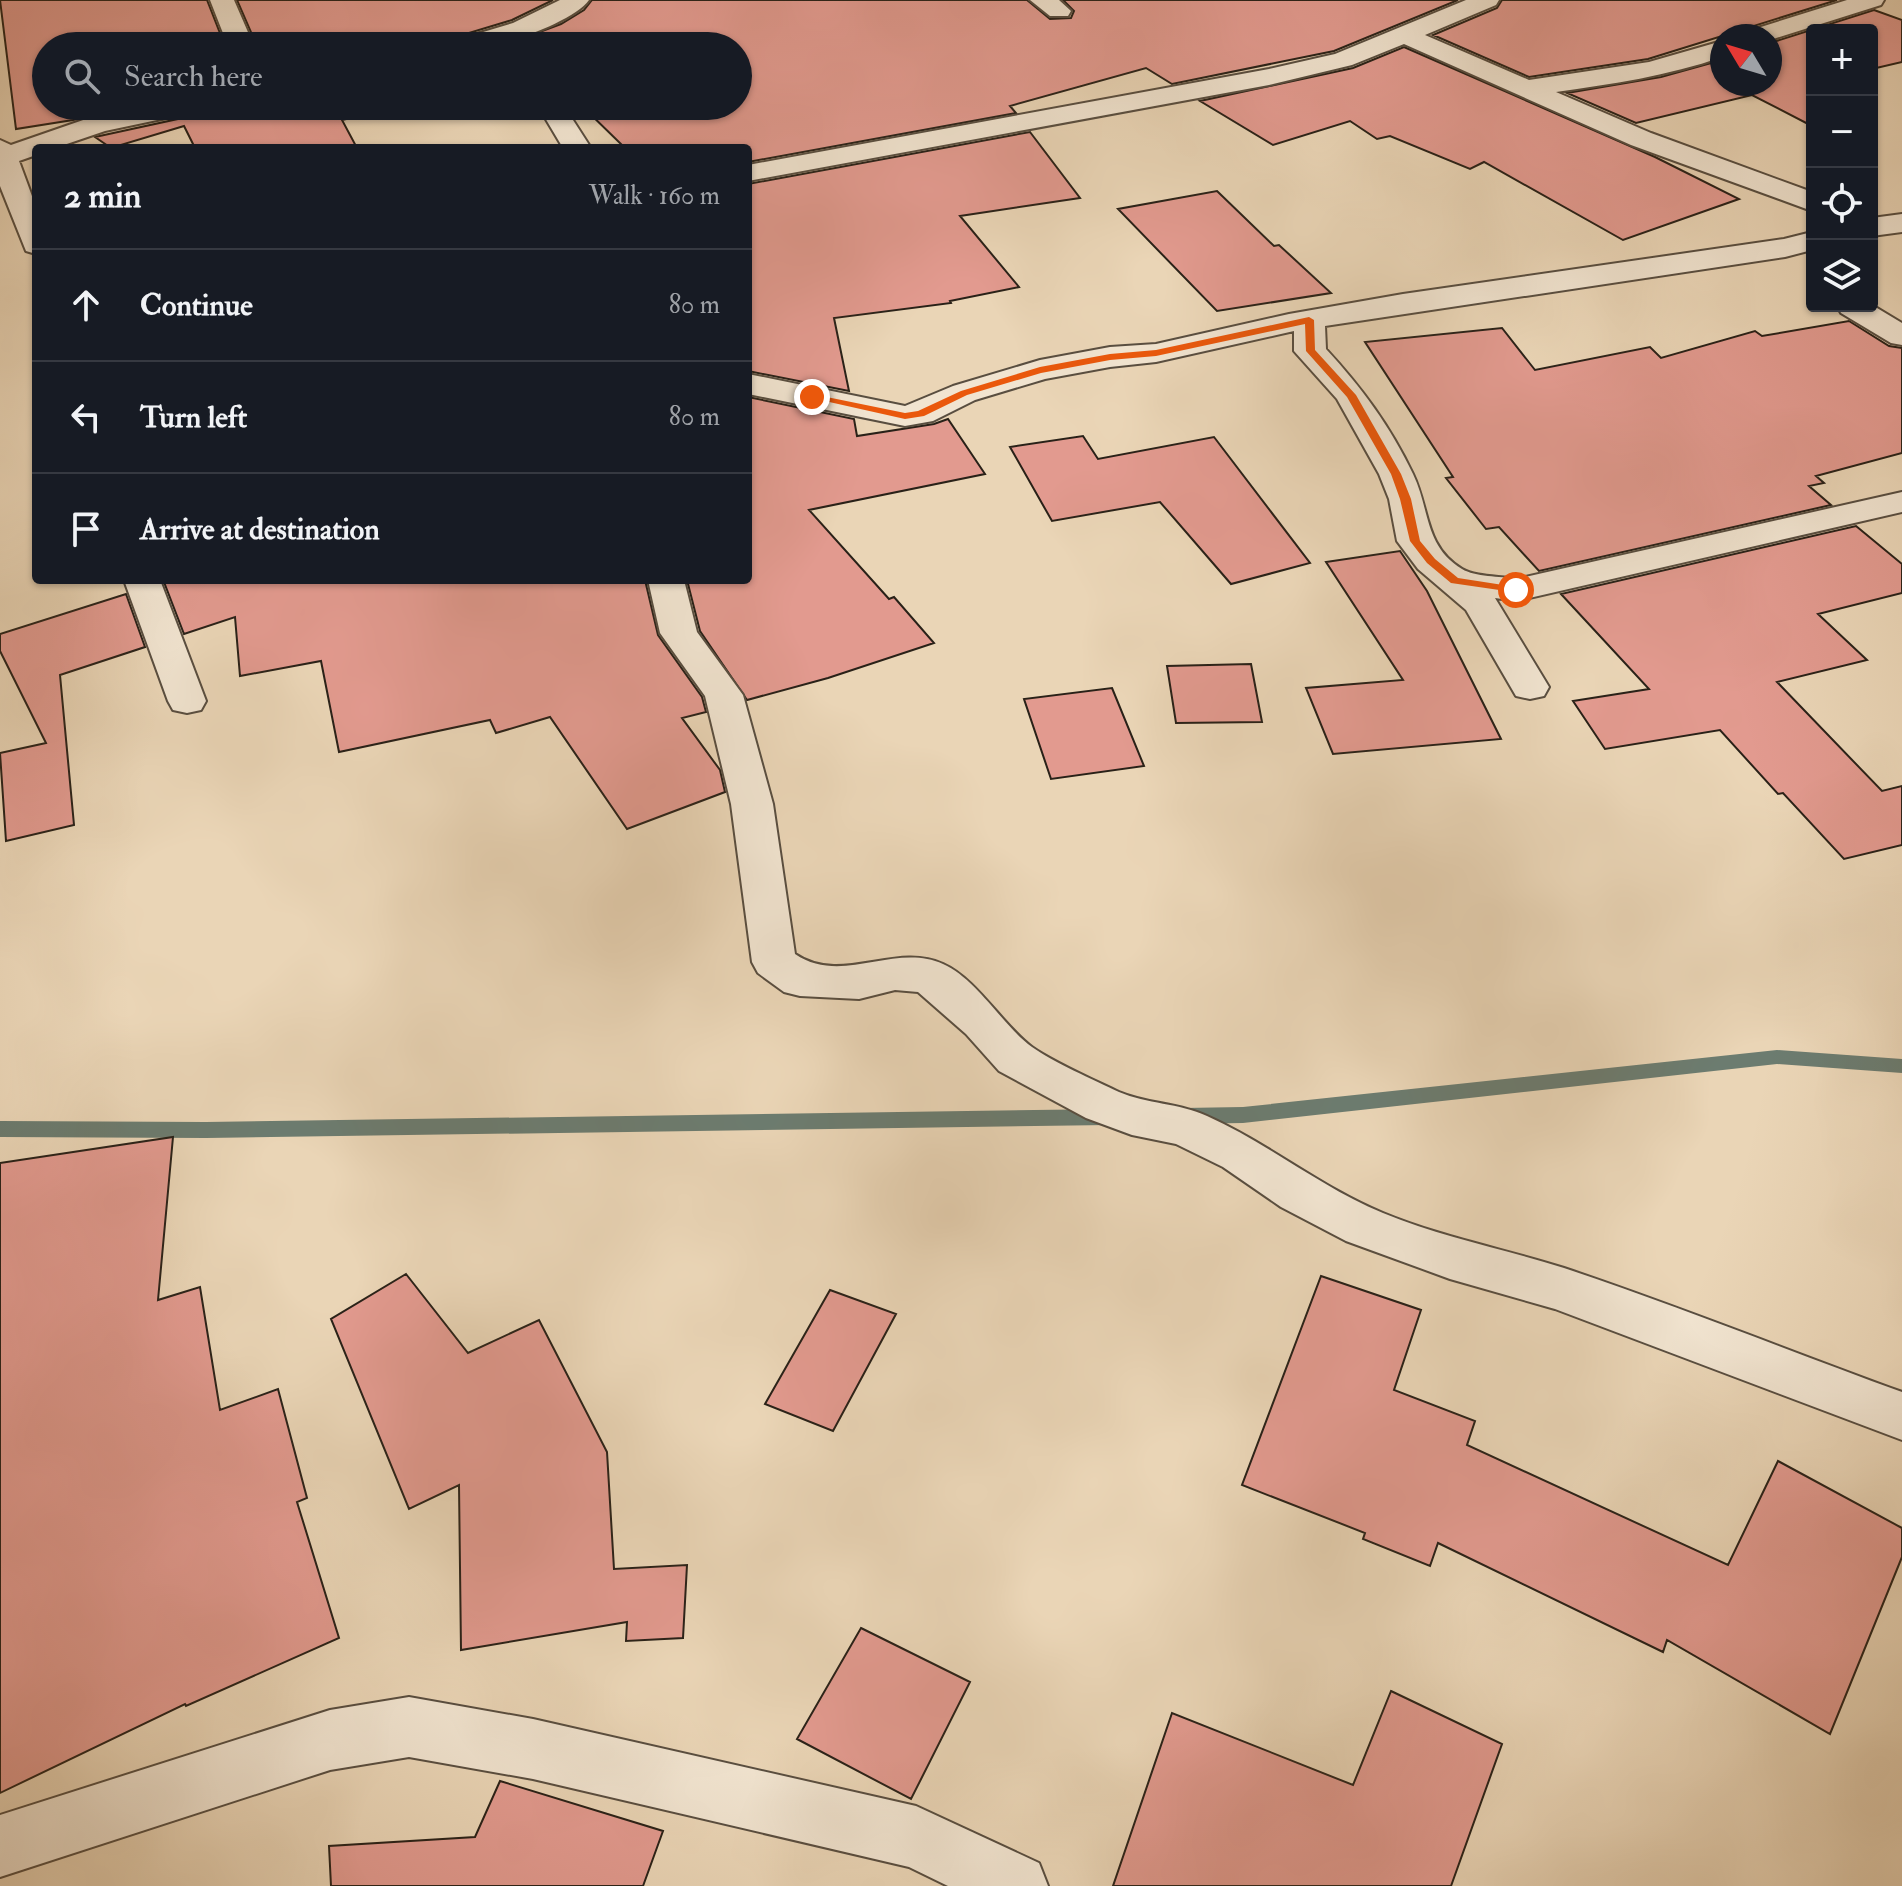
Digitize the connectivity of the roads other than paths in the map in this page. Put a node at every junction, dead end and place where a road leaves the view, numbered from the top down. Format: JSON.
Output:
{"nodes":[{"id":1,"x":222,"y":0,"type":"edge"},
{"id":2,"x":577,"y":0,"type":"edge"},
{"id":3,"x":1487,"y":0,"type":"edge"},
{"id":4,"x":1872,"y":0,"type":"edge"},
{"id":5,"x":1782,"y":28,"type":"edge"},
{"id":6,"x":235,"y":32,"type":"edge"},
{"id":7,"x":522,"y":32,"type":"edge"},
{"id":8,"x":1405,"y":35,"type":"junction"},
{"id":9,"x":1710,"y":53,"type":"edge"},
{"id":10,"x":1523,"y":89,"type":"junction"},
{"id":11,"x":118,"y":120,"type":"edge"},
{"id":12,"x":560,"y":120,"type":"edge"},
{"id":13,"x":32,"y":144,"type":"edge"},
{"id":14,"x":33,"y":144,"type":"edge"},
{"id":15,"x":575,"y":144,"type":"edge"},
{"id":16,"x":1,"y":154,"type":"edge"},
{"id":17,"x":752,"y":172,"type":"edge"},
{"id":18,"x":1806,"y":200,"type":"edge"},
{"id":19,"x":32,"y":235,"type":"edge"},
{"id":20,"x":1805,"y":251,"type":"edge"},
{"id":21,"x":1862,"y":312,"type":"edge"},
{"id":22,"x":1309,"y":320,"type":"junction"},
{"id":23,"x":1902,"y":336,"type":"edge"},
{"id":24,"x":752,"y":385,"type":"edge"},
{"id":25,"x":1902,"y":502,"type":"edge"},
{"id":26,"x":1455,"y":580,"type":"junction"},
{"id":27,"x":143,"y":584,"type":"edge"},
{"id":28,"x":667,"y":584,"type":"edge"},
{"id":29,"x":1530,"y":687,"type":"dead end"},
{"id":30,"x":187,"y":701,"type":"dead end"},
{"id":31,"x":1902,"y":1416,"type":"edge"},
{"id":32,"x":0,"y":1846,"type":"edge"},
{"id":33,"x":1016,"y":1886,"type":"edge"}],
"edges":[{"from":1,"to":6,"type":"street"},
{"from":2,"to":7,"type":"street"},
{"from":3,"to":8,"type":"street"},
{"from":4,"to":5,"type":"street"},
{"from":8,"to":10,"type":"street"},
{"from":8,"to":17,"type":"street"},
{"from":9,"to":10,"type":"street"},
{"from":10,"to":18,"type":"street"},
{"from":11,"to":14,"type":"street"},
{"from":12,"to":15,"type":"street"},
{"from":13,"to":16,"type":"street"},
{"from":16,"to":19,"type":"street"},
{"from":20,"to":22,"type":"street"},
{"from":21,"to":23,"type":"street"},
{"from":22,"to":24,"type":"street"},
{"from":22,"to":26,"type":"street"},
{"from":25,"to":26,"type":"street"},
{"from":26,"to":29,"type":"street"},
{"from":27,"to":30,"type":"street"},
{"from":28,"to":31,"type":"street"},
{"from":32,"to":33,"type":"street"}]}
